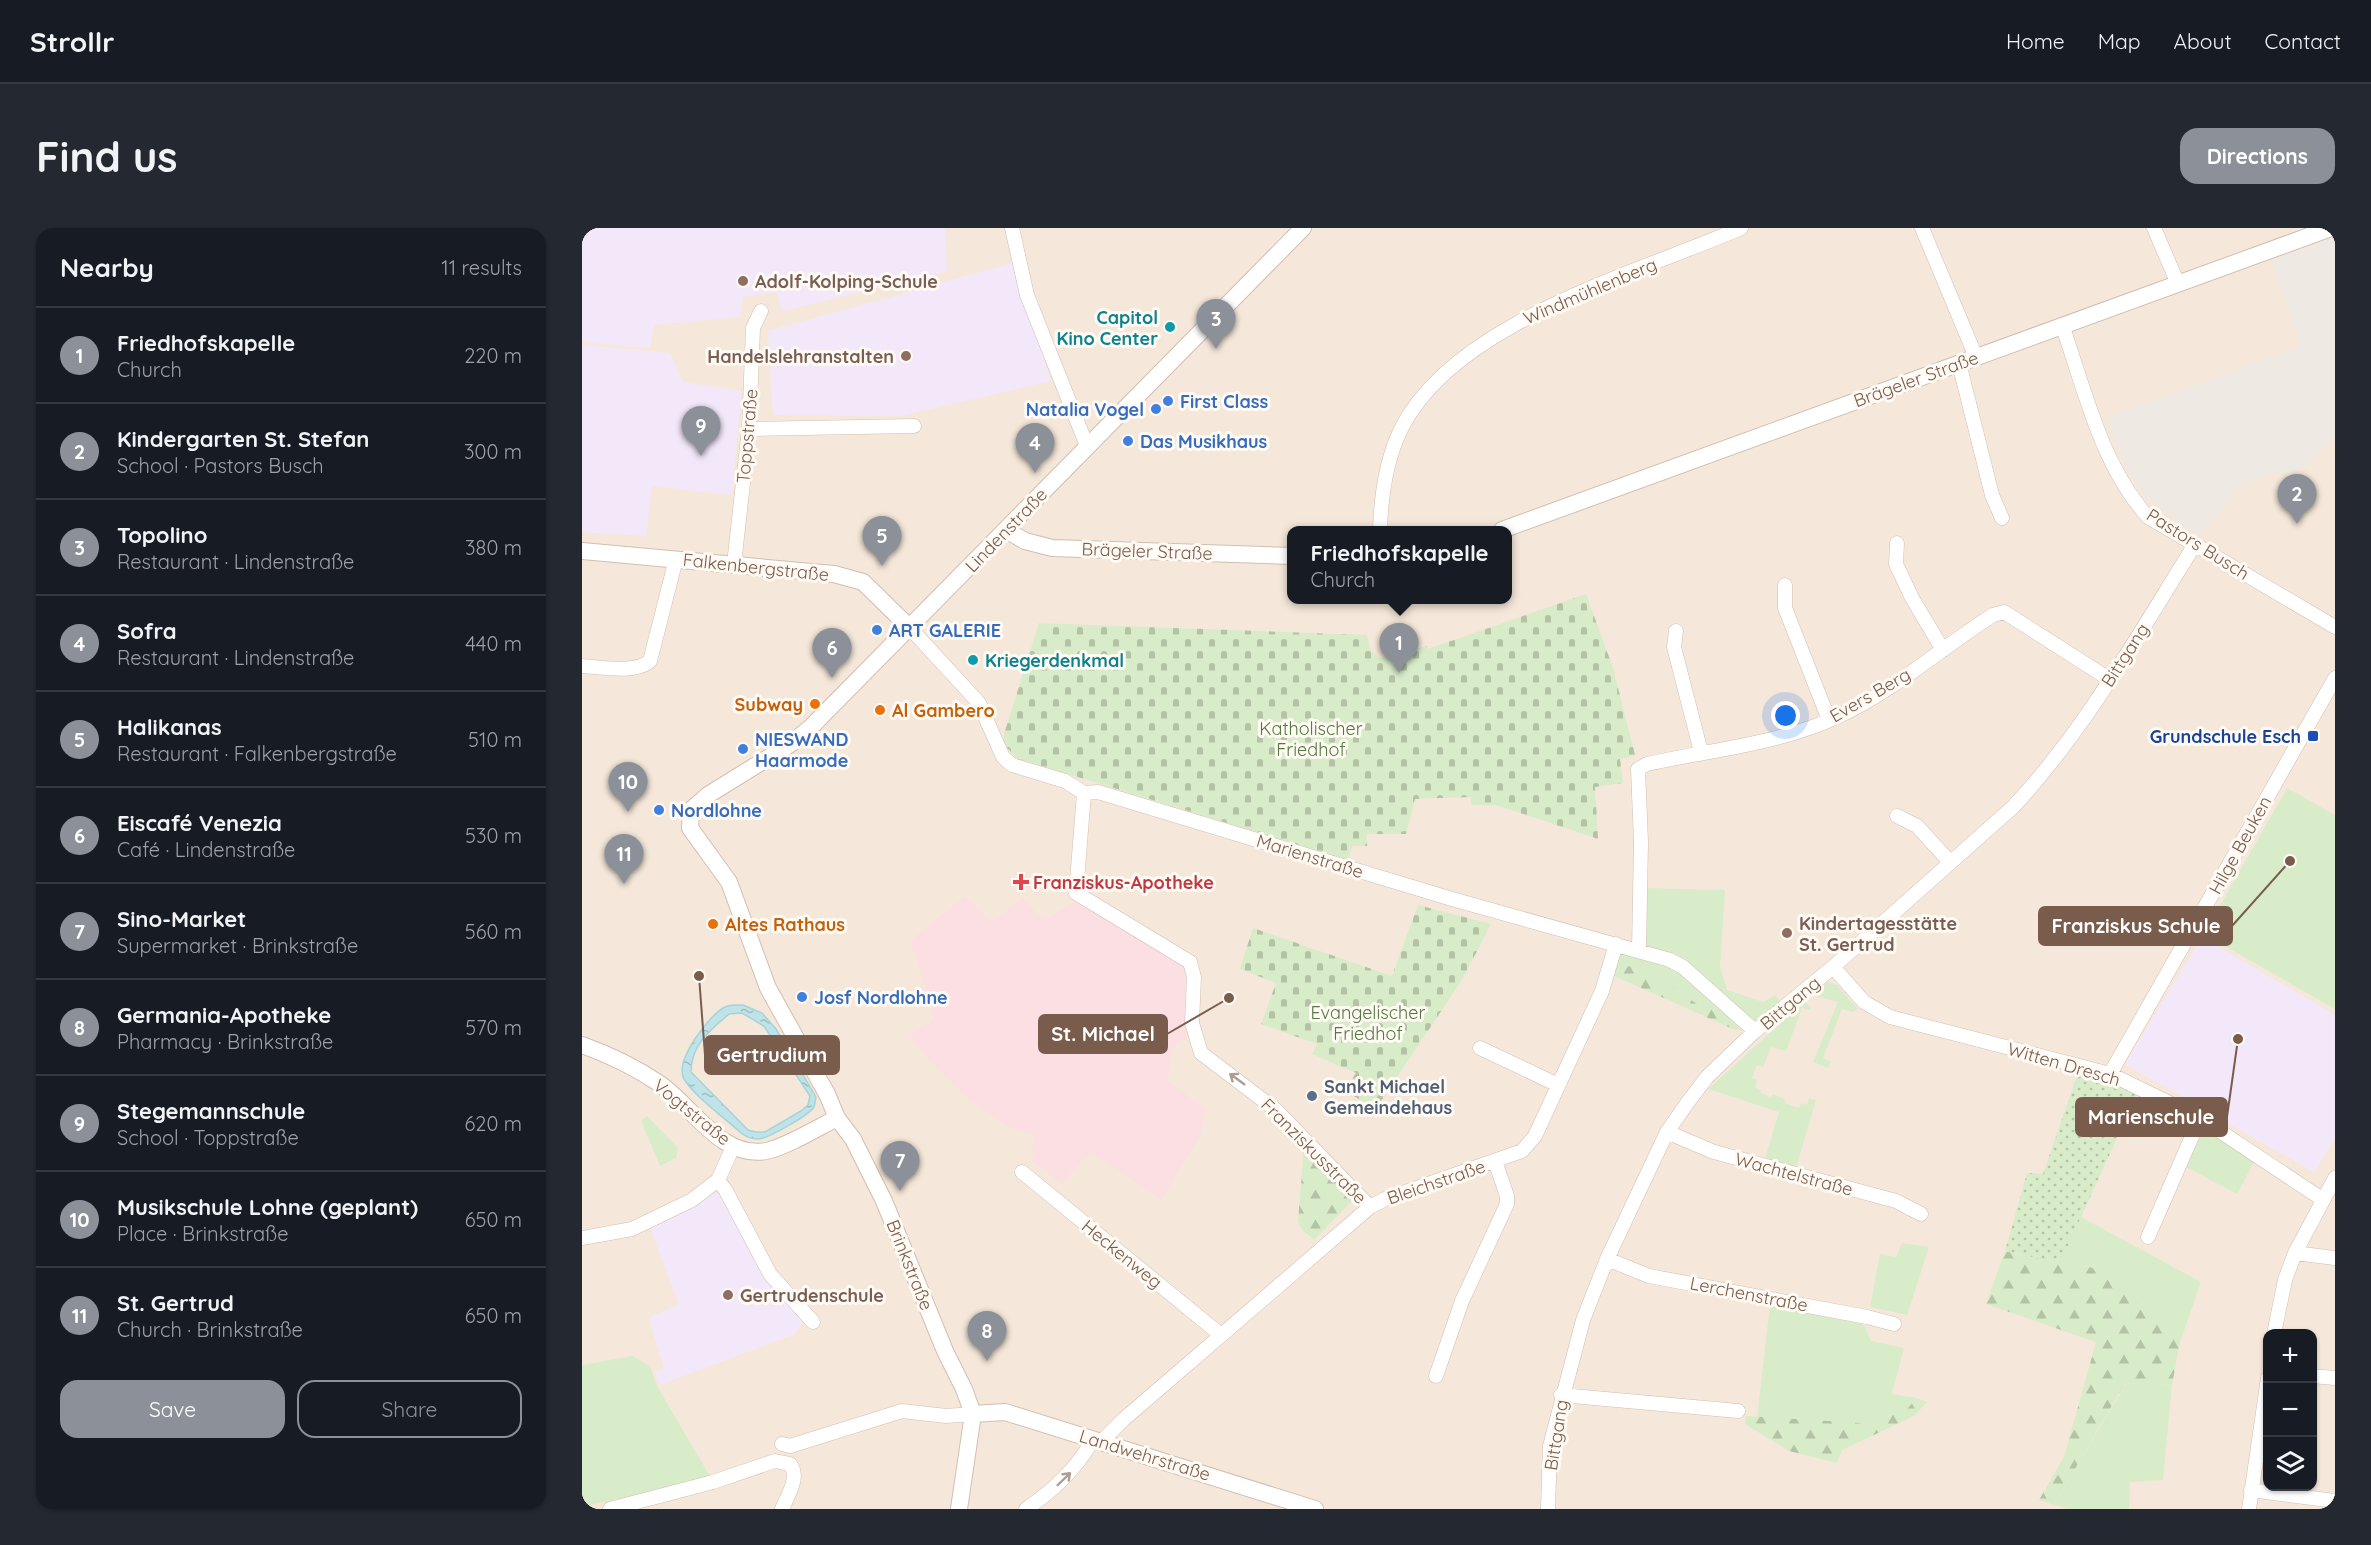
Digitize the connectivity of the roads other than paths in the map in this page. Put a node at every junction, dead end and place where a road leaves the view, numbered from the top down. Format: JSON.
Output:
{"nodes":[{"id":1,"x":1012,"y":228,"type":"edge"},
{"id":2,"x":1303,"y":228,"type":"edge"},
{"id":3,"x":1922,"y":228,"type":"edge"},
{"id":4,"x":2154,"y":228,"type":"edge"},
{"id":5,"x":2326,"y":229,"type":"edge"},
{"id":6,"x":1733,"y":230,"type":"edge"},
{"id":7,"x":2178,"y":284,"type":"junction"},
{"id":8,"x":761,"y":311,"type":"dead end"},
{"id":9,"x":2062,"y":325,"type":"junction"},
{"id":10,"x":1976,"y":357,"type":"junction"},
{"id":11,"x":1959,"y":363,"type":"junction"},
{"id":12,"x":914,"y":426,"type":"dead end"},
{"id":13,"x":749,"y":429,"type":"junction"},
{"id":14,"x":1087,"y":446,"type":"junction"},
{"id":15,"x":2002,"y":518,"type":"dead end"},
{"id":16,"x":1380,"y":526,"type":"edge"},
{"id":17,"x":1512,"y":527,"type":"edge"},
{"id":18,"x":1006,"y":530,"type":"junction"},
{"id":19,"x":1896,"y":543,"type":"dead end"},
{"id":20,"x":2194,"y":546,"type":"junction"},
{"id":21,"x":582,"y":551,"type":"edge"},
{"id":22,"x":1287,"y":556,"type":"edge"},
{"id":23,"x":676,"y":559,"type":"junction"},
{"id":24,"x":734,"y":564,"type":"junction"},
{"id":25,"x":1785,"y":585,"type":"dead end"},
{"id":26,"x":2335,"y":627,"type":"edge"},
{"id":27,"x":910,"y":628,"type":"junction"},
{"id":28,"x":1676,"y":631,"type":"dead end"},
{"id":29,"x":1943,"y":650,"type":"junction"},
{"id":30,"x":582,"y":666,"type":"edge"},
{"id":31,"x":2335,"y":678,"type":"edge"},
{"id":32,"x":2109,"y":679,"type":"junction"},
{"id":33,"x":1829,"y":720,"type":"junction"},
{"id":34,"x":1701,"y":752,"type":"junction"},
{"id":35,"x":1084,"y":793,"type":"junction"},
{"id":36,"x":691,"y":810,"type":"joint"},
{"id":37,"x":1897,"y":816,"type":"dead end"},
{"id":38,"x":1950,"y":862,"type":"junction"},
{"id":39,"x":1616,"y":944,"type":"junction"},
{"id":40,"x":1639,"y":950,"type":"junction"},
{"id":41,"x":1833,"y":967,"type":"junction"},
{"id":42,"x":1755,"y":1032,"type":"junction"},
{"id":43,"x":582,"y":1045,"type":"edge"},
{"id":44,"x":1480,"y":1048,"type":"dead end"},
{"id":45,"x":2110,"y":1074,"type":"junction"},
{"id":46,"x":1558,"y":1085,"type":"junction"},
{"id":47,"x":837,"y":1118,"type":"junction"},
{"id":48,"x":2200,"y":1118,"type":"junction"},
{"id":49,"x":1667,"y":1132,"type":"junction"},
{"id":50,"x":733,"y":1147,"type":"junction"},
{"id":51,"x":1495,"y":1161,"type":"junction"},
{"id":52,"x":1022,"y":1173,"type":"dead end"},
{"id":53,"x":2335,"y":1178,"type":"edge"},
{"id":54,"x":718,"y":1180,"type":"junction"},
{"id":55,"x":2322,"y":1199,"type":"junction"},
{"id":56,"x":1370,"y":1207,"type":"junction"},
{"id":57,"x":1921,"y":1214,"type":"dead end"},
{"id":58,"x":2148,"y":1237,"type":"dead end"},
{"id":59,"x":582,"y":1238,"type":"edge"},
{"id":60,"x":2295,"y":1253,"type":"junction"},
{"id":61,"x":2335,"y":1258,"type":"edge"},
{"id":62,"x":1607,"y":1259,"type":"junction"},
{"id":63,"x":813,"y":1322,"type":"dead end"},
{"id":64,"x":1894,"y":1324,"type":"dead end"},
{"id":65,"x":2275,"y":1329,"type":"edge"},
{"id":66,"x":1221,"y":1335,"type":"junction"},
{"id":67,"x":1436,"y":1376,"type":"dead end"},
{"id":68,"x":2317,"y":1376,"type":"edge"},
{"id":69,"x":2335,"y":1378,"type":"edge"},
{"id":70,"x":2267,"y":1383,"type":"edge"},
{"id":71,"x":1561,"y":1395,"type":"junction"},
{"id":72,"x":1738,"y":1411,"type":"dead end"},
{"id":73,"x":973,"y":1414,"type":"junction"},
{"id":74,"x":1097,"y":1441,"type":"junction"},
{"id":75,"x":782,"y":1444,"type":"dead end"},
{"id":76,"x":2251,"y":1490,"type":"junction"},
{"id":77,"x":2335,"y":1501,"type":"edge"},
{"id":78,"x":610,"y":1509,"type":"edge"},
{"id":79,"x":782,"y":1509,"type":"edge"},
{"id":80,"x":959,"y":1509,"type":"edge"},
{"id":81,"x":1026,"y":1509,"type":"edge"},
{"id":82,"x":1315,"y":1509,"type":"edge"},
{"id":83,"x":1548,"y":1509,"type":"edge"},
{"id":84,"x":2249,"y":1509,"type":"edge"}],
"edges":[{"from":1,"to":14,"type":"street"},
{"from":2,"to":14,"type":"street","name":"Lindenstraße"},
{"from":3,"to":10,"type":"street"},
{"from":4,"to":7,"type":"street"},
{"from":5,"to":7,"type":"street","name":"Brägeler Straße"},
{"from":6,"to":16,"type":"street","name":"Windmühlenberg"},
{"from":7,"to":9,"type":"street","name":"Brägeler Straße"},
{"from":8,"to":13,"type":"street","name":"Toppstraße"},
{"from":9,"to":10,"type":"street","name":"Brägeler Straße"},
{"from":9,"to":20,"type":"street","name":"Pastors Busch"},
{"from":10,"to":11,"type":"street","name":"Brägeler Straße"},
{"from":11,"to":15,"type":"street"},
{"from":11,"to":17,"type":"street","name":"Brägeler Straße"},
{"from":12,"to":13,"type":"street"},
{"from":13,"to":24,"type":"street","name":"Toppstraße"},
{"from":14,"to":18,"type":"street","name":"Lindenstraße"},
{"from":18,"to":22,"type":"street","name":"Brägeler Straße"},
{"from":18,"to":27,"type":"street","name":"Lindenstraße"},
{"from":19,"to":29,"type":"street"},
{"from":20,"to":26,"type":"street","name":"Pastors Busch"},
{"from":20,"to":32,"type":"street","name":"Bittgang"},
{"from":21,"to":23,"type":"street","name":"Falkenbergstraße"},
{"from":23,"to":24,"type":"street","name":"Falkenbergstraße"},
{"from":23,"to":30,"type":"street"},
{"from":24,"to":27,"type":"street","name":"Falkenbergstraße"},
{"from":25,"to":33,"type":"street"},
{"from":27,"to":35,"type":"street","name":"Marienstraße"},
{"from":27,"to":36,"type":"street","name":"Lindenstraße"},
{"from":28,"to":34,"type":"street"},
{"from":29,"to":32,"type":"street","name":"Evers Berg"},
{"from":29,"to":33,"type":"street","name":"Evers Berg"},
{"from":31,"to":45,"type":"street","name":"Hilge Beuken"},
{"from":32,"to":38,"type":"street","name":"Bittgang"},
{"from":33,"to":34,"type":"street","name":"Evers Berg"},
{"from":34,"to":40,"type":"street","name":"Evers Berg"},
{"from":35,"to":39,"type":"street","name":"Marienstraße"},
{"from":56,"to":35,"type":"street","name":"Franziskusstraße","one_way":true},
{"from":36,"to":47,"type":"street","name":"Brinkstraße"},
{"from":37,"to":38,"type":"street"},
{"from":38,"to":41,"type":"street","name":"Bittgang"},
{"from":39,"to":40,"type":"street","name":"Marienstraße"},
{"from":39,"to":46,"type":"street","name":"Bleichstraße"},
{"from":40,"to":42,"type":"street","name":"Marienstraße"},
{"from":41,"to":42,"type":"street","name":"Bittgang"},
{"from":41,"to":45,"type":"street","name":"Witten Dresch"},
{"from":42,"to":49,"type":"street","name":"Bittgang"},
{"from":43,"to":50,"type":"street","name":"Vogtstraße"},
{"from":44,"to":46,"type":"street"},
{"from":45,"to":48,"type":"street","name":"Witten Dresch"},
{"from":46,"to":51,"type":"street","name":"Bleichstraße"},
{"from":47,"to":50,"type":"street","name":"Vogtstraße"},
{"from":47,"to":73,"type":"street","name":"Brinkstraße"},
{"from":48,"to":55,"type":"street","name":"Witten Dresch"},
{"from":48,"to":58,"type":"street"},
{"from":49,"to":57,"type":"street","name":"Wachtelstraße"},
{"from":49,"to":62,"type":"street","name":"Bittgang"},
{"from":50,"to":54,"type":"street"},
{"from":51,"to":56,"type":"street","name":"Bleichstraße"},
{"from":51,"to":67,"type":"street"},
{"from":52,"to":66,"type":"street","name":"Heckenweg"},
{"from":53,"to":55,"type":"street"},
{"from":54,"to":59,"type":"street"},
{"from":54,"to":63,"type":"street"},
{"from":55,"to":60,"type":"street"},
{"from":56,"to":66,"type":"street","name":"Bleichstraße"},
{"from":60,"to":61,"type":"street"},
{"from":60,"to":65,"type":"street"},
{"from":62,"to":64,"type":"street","name":"Lerchenstraße"},
{"from":62,"to":71,"type":"street","name":"Bittgang"},
{"from":66,"to":74,"type":"street","name":"Bleichstraße"},
{"from":68,"to":69,"type":"street"},
{"from":70,"to":76,"type":"street"},
{"from":71,"to":72,"type":"street"},
{"from":71,"to":83,"type":"street","name":"Bittgang"},
{"from":73,"to":74,"type":"street","name":"Landwehrstraße"},
{"from":73,"to":75,"type":"street"},
{"from":73,"to":80,"type":"street"},
{"from":81,"to":74,"type":"street","name":"Bleichstraße","one_way":true},
{"from":74,"to":82,"type":"street","name":"Landwehrstraße"},
{"from":76,"to":77,"type":"street"},
{"from":76,"to":84,"type":"street"},
{"from":78,"to":79,"type":"street"}]}
